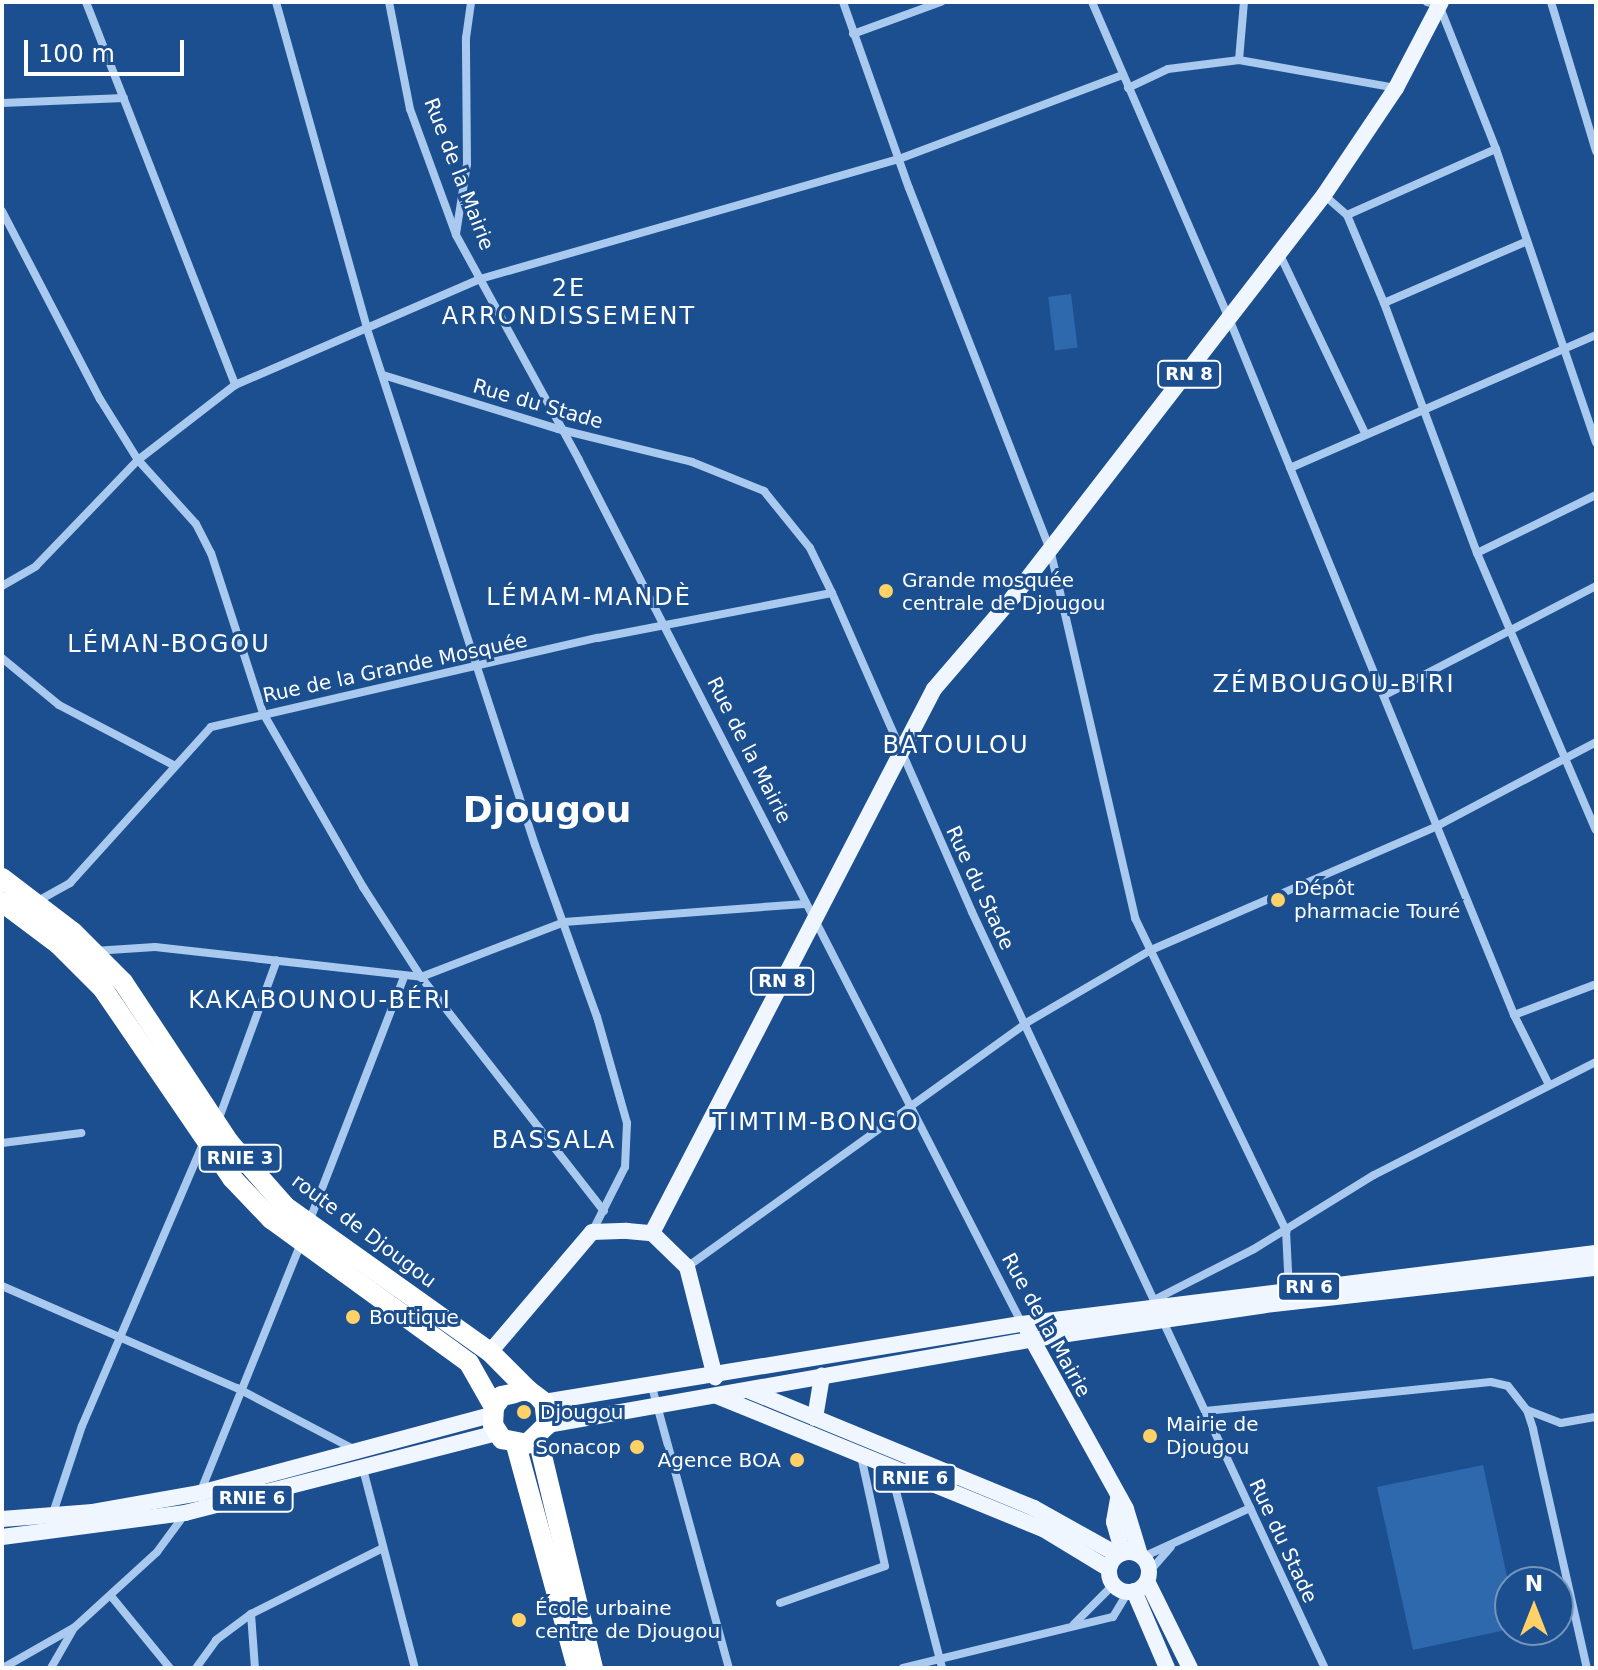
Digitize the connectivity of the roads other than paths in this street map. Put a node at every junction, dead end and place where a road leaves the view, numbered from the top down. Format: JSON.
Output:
{"nodes":[{"id":1,"x":86,"y":2,"type":"edge"},
{"id":2,"x":276,"y":2,"type":"edge"},
{"id":3,"x":389,"y":2,"type":"edge"},
{"id":4,"x":471,"y":2,"type":"edge"},
{"id":5,"x":843,"y":2,"type":"edge"},
{"id":6,"x":941,"y":2,"type":"edge"},
{"id":7,"x":1092,"y":2,"type":"edge"},
{"id":8,"x":1244,"y":2,"type":"edge"},
{"id":9,"x":1551,"y":2,"type":"edge"},
{"id":10,"x":1436,"y":3,"type":"edge"},
{"id":11,"x":853,"y":34,"type":"junction"},
{"id":12,"x":1239,"y":60,"type":"junction"},
{"id":13,"x":1122,"y":75,"type":"junction"},
{"id":14,"x":1128,"y":88,"type":"junction"},
{"id":15,"x":1396,"y":88,"type":"junction"},
{"id":16,"x":124,"y":98,"type":"junction"},
{"id":17,"x":2,"y":103,"type":"edge"},
{"id":18,"x":1496,"y":149,"type":"junction"},
{"id":19,"x":1596,"y":151,"type":"edge"},
{"id":20,"x":899,"y":159,"type":"junction"},
{"id":21,"x":1324,"y":195,"type":"junction"},
{"id":22,"x":2,"y":211,"type":"edge"},
{"id":23,"x":1347,"y":215,"type":"junction"},
{"id":24,"x":456,"y":235,"type":"junction"},
{"id":25,"x":1525,"y":242,"type":"junction"},
{"id":26,"x":1280,"y":255,"type":"junction"},
{"id":27,"x":480,"y":279,"type":"junction"},
{"id":28,"x":1384,"y":303,"type":"junction"},
{"id":29,"x":1230,"y":321,"type":"junction"},
{"id":30,"x":367,"y":329,"type":"junction"},
{"id":31,"x":1596,"y":335,"type":"edge"},
{"id":32,"x":1561,"y":349,"type":"junction"},
{"id":33,"x":383,"y":375,"type":"junction"},
{"id":34,"x":235,"y":385,"type":"junction"},
{"id":35,"x":1423,"y":406,"type":"junction"},
{"id":36,"x":558,"y":429,"type":"junction"},
{"id":37,"x":1365,"y":433,"type":"junction"},
{"id":38,"x":1596,"y":442,"type":"edge"},
{"id":39,"x":138,"y":460,"type":"junction"},
{"id":40,"x":1290,"y":468,"type":"junction"},
{"id":41,"x":1596,"y":495,"type":"edge"},
{"id":42,"x":1050,"y":549,"type":"junction"},
{"id":43,"x":1477,"y":553,"type":"junction"},
{"id":44,"x":2,"y":586,"type":"edge"},
{"id":45,"x":1596,"y":586,"type":"edge"},
{"id":46,"x":832,"y":593,"type":"junction"},
{"id":47,"x":664,"y":626,"type":"junction"},
{"id":48,"x":1509,"y":630,"type":"junction"},
{"id":49,"x":2,"y":658,"type":"edge"},
{"id":50,"x":478,"y":669,"type":"junction"},
{"id":51,"x":1385,"y":695,"type":"junction"},
{"id":52,"x":263,"y":713,"type":"junction"},
{"id":53,"x":1596,"y":742,"type":"edge"},
{"id":54,"x":901,"y":750,"type":"junction"},
{"id":55,"x":1566,"y":758,"type":"junction"},
{"id":56,"x":175,"y":766,"type":"junction"},
{"id":57,"x":1437,"y":826,"type":"junction"},
{"id":58,"x":1596,"y":830,"type":"edge"},
{"id":59,"x":2,"y":878,"type":"edge"},
{"id":60,"x":2,"y":902,"type":"edge"},
{"id":61,"x":35,"y":902,"type":"junction"},
{"id":62,"x":809,"y":911,"type":"junction"},
{"id":63,"x":564,"y":922,"type":"junction"},
{"id":64,"x":1151,"y":950,"type":"junction"},
{"id":65,"x":85,"y":956,"type":"junction"},
{"id":66,"x":277,"y":960,"type":"junction"},
{"id":67,"x":404,"y":977,"type":"junction"},
{"id":68,"x":421,"y":977,"type":"junction"},
{"id":69,"x":1596,"y":984,"type":"edge"},
{"id":70,"x":1514,"y":1015,"type":"junction"},
{"id":71,"x":1026,"y":1023,"type":"junction"},
{"id":72,"x":1596,"y":1062,"type":"edge"},
{"id":73,"x":1549,"y":1085,"type":"junction"},
{"id":74,"x":910,"y":1111,"type":"junction"},
{"id":75,"x":211,"y":1132,"type":"junction"},
{"id":76,"x":81,"y":1133,"type":"dead end"},
{"id":77,"x":2,"y":1143,"type":"edge"},
{"id":78,"x":604,"y":1211,"type":"junction"},
{"id":79,"x":1286,"y":1231,"type":"junction"},
{"id":80,"x":592,"y":1232,"type":"junction"},
{"id":81,"x":652,"y":1233,"type":"junction"},
{"id":82,"x":305,"y":1234,"type":"junction"},
{"id":83,"x":1596,"y":1253,"type":"edge"},
{"id":84,"x":687,"y":1267,"type":"junction"},
{"id":85,"x":1596,"y":1268,"type":"edge"},
{"id":86,"x":2,"y":1286,"type":"edge"},
{"id":87,"x":1287,"y":1296,"type":"junction"},
{"id":88,"x":1158,"y":1309,"type":"junction"},
{"id":89,"x":1022,"y":1324,"type":"junction"},
{"id":90,"x":121,"y":1336,"type":"junction"},
{"id":91,"x":1033,"y":1339,"type":"junction"},
{"id":92,"x":490,"y":1352,"type":"junction"},
{"id":93,"x":822,"y":1376,"type":"junction"},
{"id":94,"x":715,"y":1377,"type":"junction"},
{"id":95,"x":652,"y":1387,"type":"junction"},
{"id":96,"x":749,"y":1390,"type":"junction"},
{"id":97,"x":242,"y":1393,"type":"junction"},
{"id":98,"x":716,"y":1395,"type":"junction"},
{"id":99,"x":536,"y":1396,"type":"junction"},
{"id":100,"x":657,"y":1404,"type":"junction"},
{"id":101,"x":1527,"y":1410,"type":"junction"},
{"id":102,"x":1205,"y":1411,"type":"junction"},
{"id":103,"x":1596,"y":1417,"type":"edge"},
{"id":104,"x":815,"y":1418,"type":"junction"},
{"id":105,"x":494,"y":1419,"type":"junction"},
{"id":106,"x":543,"y":1432,"type":"junction"},
{"id":107,"x":516,"y":1445,"type":"junction"},
{"id":108,"x":890,"y":1447,"type":"junction"},
{"id":109,"x":861,"y":1456,"type":"junction"},
{"id":110,"x":361,"y":1461,"type":"junction"},
{"id":111,"x":890,"y":1468,"type":"junction"},
{"id":112,"x":200,"y":1493,"type":"junction"},
{"id":113,"x":1250,"y":1508,"type":"junction"},
{"id":114,"x":185,"y":1513,"type":"junction"},
{"id":115,"x":52,"y":1516,"type":"junction"},
{"id":116,"x":2,"y":1519,"type":"edge"},
{"id":117,"x":2,"y":1537,"type":"edge"},
{"id":118,"x":1171,"y":1547,"type":"junction"},
{"id":119,"x":381,"y":1549,"type":"junction"},
{"id":120,"x":1130,"y":1571,"type":"junction"},
{"id":121,"x":111,"y":1596,"type":"junction"},
{"id":122,"x":780,"y":1603,"type":"dead end"},
{"id":123,"x":251,"y":1614,"type":"junction"},
{"id":124,"x":1074,"y":1625,"type":"junction"},
{"id":125,"x":75,"y":1627,"type":"junction"},
{"id":126,"x":940,"y":1658,"type":"junction"},
{"id":127,"x":1188,"y":1665,"type":"edge"},
{"id":128,"x":3,"y":1668,"type":"edge"},
{"id":129,"x":51,"y":1668,"type":"edge"},
{"id":130,"x":170,"y":1668,"type":"edge"},
{"id":131,"x":196,"y":1668,"type":"edge"},
{"id":132,"x":255,"y":1668,"type":"edge"},
{"id":133,"x":415,"y":1668,"type":"edge"},
{"id":134,"x":577,"y":1668,"type":"edge"},
{"id":135,"x":593,"y":1668,"type":"edge"},
{"id":136,"x":729,"y":1668,"type":"edge"},
{"id":137,"x":903,"y":1668,"type":"edge"},
{"id":138,"x":942,"y":1668,"type":"edge"},
{"id":139,"x":1167,"y":1668,"type":"edge"},
{"id":140,"x":1325,"y":1668,"type":"edge"},
{"id":141,"x":1587,"y":1668,"type":"edge"}],
"edges":[{"from":1,"to":16,"type":"street"},
{"from":2,"to":30,"type":"street"},
{"from":3,"to":24,"type":"street","name":"Rue de la Mairie"},
{"from":4,"to":24,"type":"street"},
{"from":5,"to":11,"type":"street"},
{"from":6,"to":11,"type":"street"},
{"from":7,"to":13,"type":"street"},
{"from":8,"to":12,"type":"street"},
{"from":9,"to":19,"type":"street"},
{"from":10,"to":15,"type":"main road","number":"RN 8"},
{"from":10,"to":18,"type":"street"},
{"from":11,"to":20,"type":"street"},
{"from":12,"to":14,"type":"street"},
{"from":12,"to":15,"type":"street"},
{"from":13,"to":14,"type":"street"},
{"from":13,"to":20,"type":"street"},
{"from":14,"to":29,"type":"street"},
{"from":15,"to":21,"type":"main road","number":"RN 8"},
{"from":16,"to":17,"type":"street"},
{"from":16,"to":34,"type":"street"},
{"from":18,"to":23,"type":"street"},
{"from":18,"to":25,"type":"street"},
{"from":20,"to":27,"type":"street"},
{"from":20,"to":42,"type":"street"},
{"from":21,"to":23,"type":"street"},
{"from":21,"to":26,"type":"main road","number":"RN 8"},
{"from":22,"to":39,"type":"street"},
{"from":23,"to":28,"type":"street"},
{"from":24,"to":27,"type":"street","name":"Rue de la Mairie"},
{"from":25,"to":28,"type":"street"},
{"from":25,"to":32,"type":"street"},
{"from":26,"to":29,"type":"main road","number":"RN 8"},
{"from":26,"to":37,"type":"street"},
{"from":27,"to":30,"type":"street"},
{"from":27,"to":36,"type":"street","name":"Rue de la Mairie"},
{"from":28,"to":35,"type":"street"},
{"from":29,"to":40,"type":"street"},
{"from":29,"to":42,"type":"main road","number":"RN 8"},
{"from":30,"to":33,"type":"street"},
{"from":30,"to":34,"type":"street"},
{"from":31,"to":32,"type":"street"},
{"from":32,"to":35,"type":"street"},
{"from":32,"to":38,"type":"street"},
{"from":33,"to":36,"type":"street","name":"Rue du Stade"},
{"from":33,"to":50,"type":"street"},
{"from":34,"to":39,"type":"street"},
{"from":35,"to":37,"type":"street"},
{"from":35,"to":43,"type":"street"},
{"from":36,"to":46,"type":"street","name":"Rue du Stade"},
{"from":36,"to":47,"type":"street","name":"Rue de la Mairie"},
{"from":37,"to":40,"type":"street"},
{"from":39,"to":44,"type":"street"},
{"from":39,"to":52,"type":"street"},
{"from":40,"to":51,"type":"street"},
{"from":41,"to":43,"type":"street"},
{"from":42,"to":54,"type":"main road","number":"RN 8"},
{"from":42,"to":64,"type":"street"},
{"from":43,"to":48,"type":"street"},
{"from":45,"to":48,"type":"street"},
{"from":46,"to":47,"type":"street","name":"Rue de la Grande Mosquée"},
{"from":46,"to":54,"type":"street","name":"Rue du Stade"},
{"from":47,"to":50,"type":"street","name":"Rue de la Grande Mosquée"},
{"from":47,"to":62,"type":"street","name":"Rue de la Mairie"},
{"from":48,"to":51,"type":"street"},
{"from":48,"to":55,"type":"street"},
{"from":49,"to":56,"type":"street"},
{"from":50,"to":52,"type":"street","name":"Rue de la Grande Mosquée"},
{"from":50,"to":63,"type":"street"},
{"from":51,"to":57,"type":"street"},
{"from":52,"to":56,"type":"street","name":"Rue de la Grande Mosquée"},
{"from":52,"to":68,"type":"street"},
{"from":53,"to":55,"type":"street"},
{"from":54,"to":62,"type":"main road","number":"RN 8"},
{"from":54,"to":71,"type":"street","name":"Rue du Stade"},
{"from":55,"to":57,"type":"street"},
{"from":55,"to":58,"type":"street"},
{"from":56,"to":61,"type":"street","name":"Rue de la Grande Mosquée"},
{"from":57,"to":64,"type":"street"},
{"from":57,"to":70,"type":"street"},
{"from":59,"to":61,"type":"highway","name":"route de Djougou","number":"RNIE 3"},
{"from":60,"to":65,"type":"highway","number":"RNIE 3"},
{"from":61,"to":65,"type":"highway","name":"route de Djougou","number":"RNIE 3"},
{"from":62,"to":63,"type":"street"},
{"from":62,"to":74,"type":"street","name":"Rue de la Mairie"},
{"from":62,"to":81,"type":"main road","number":"RN 8"},
{"from":63,"to":68,"type":"street"},
{"from":63,"to":78,"type":"street"},
{"from":64,"to":71,"type":"street"},
{"from":64,"to":79,"type":"street"},
{"from":65,"to":66,"type":"street"},
{"from":65,"to":75,"type":"highway","name":"route de Djougou","number":"RNIE 3"},
{"from":66,"to":67,"type":"street"},
{"from":66,"to":75,"type":"street"},
{"from":67,"to":68,"type":"street"},
{"from":67,"to":82,"type":"street"},
{"from":68,"to":78,"type":"street"},
{"from":69,"to":70,"type":"street"},
{"from":70,"to":73,"type":"street"},
{"from":71,"to":74,"type":"street"},
{"from":71,"to":88,"type":"street","name":"Rue du Stade"},
{"from":72,"to":73,"type":"street"},
{"from":73,"to":79,"type":"street"},
{"from":74,"to":84,"type":"street"},
{"from":74,"to":89,"type":"street","name":"Rue de la Mairie"},
{"from":75,"to":82,"type":"highway","name":"route de Djougou","number":"RNIE 3"},
{"from":75,"to":90,"type":"street"},
{"from":76,"to":77,"type":"street"},
{"from":78,"to":80,"type":"street"},
{"from":79,"to":87,"type":"street"},
{"from":79,"to":88,"type":"street"},
{"from":80,"to":81,"type":"main road"},
{"from":80,"to":92,"type":"main road"},
{"from":81,"to":84,"type":"main road"},
{"from":82,"to":92,"type":"highway","name":"route de Djougou","number":"RNIE 3"},
{"from":82,"to":97,"type":"street"},
{"from":82,"to":105,"type":"highway","number":"RNIE 3"},
{"from":83,"to":87,"type":"main road","number":"RN 6"},
{"from":84,"to":94,"type":"main road"},
{"from":85,"to":87,"type":"main road","number":"RN 6"},
{"from":86,"to":90,"type":"street"},
{"from":87,"to":88,"type":"main road","number":"RN 6"},
{"from":88,"to":89,"type":"main road","number":"RN 6"},
{"from":88,"to":91,"type":"main road","number":"RN 6"},
{"from":88,"to":102,"type":"street","name":"Rue du Stade"},
{"from":89,"to":91,"type":"main road","name":"Rue de la Mairie"},
{"from":89,"to":94,"type":"main road","number":"RN 6"},
{"from":90,"to":97,"type":"street"},
{"from":90,"to":115,"type":"street"},
{"from":91,"to":93,"type":"main road","number":"RN 6"},
{"from":91,"to":120,"type":"main road","name":"Rue de la Mairie"},
{"from":92,"to":99,"type":"highway","name":"route de Djougou","number":"RNIE 3"},
{"from":93,"to":96,"type":"main road","number":"RN 6"},
{"from":93,"to":104,"type":"main road"},
{"from":94,"to":95,"type":"main road","number":"RNIE 6"},
{"from":94,"to":96,"type":"main road","number":"RNIE 6"},
{"from":95,"to":99,"type":"main road","number":"RNIE 6"},
{"from":95,"to":100,"type":"street"},
{"from":96,"to":98,"type":"main road","number":"RN 6"},
{"from":96,"to":104,"type":"main road","number":"RNIE 6"},
{"from":97,"to":110,"type":"street"},
{"from":97,"to":112,"type":"street"},
{"from":98,"to":100,"type":"main road"},
{"from":98,"to":109,"type":"main road","number":"RNIE 6"},
{"from":99,"to":105,"type":"highway"},
{"from":99,"to":106,"type":"highway"},
{"from":100,"to":106,"type":"main road"},
{"from":100,"to":136,"type":"street"},
{"from":101,"to":102,"type":"street"},
{"from":101,"to":103,"type":"street"},
{"from":101,"to":141,"type":"street"},
{"from":102,"to":113,"type":"street","name":"Rue du Stade"},
{"from":104,"to":108,"type":"main road","number":"RNIE 6"},
{"from":105,"to":107,"type":"highway","number":"RNIE 3"},
{"from":105,"to":110,"type":"main road","number":"RNIE 6"},
{"from":106,"to":107,"type":"highway"},
{"from":106,"to":135,"type":"highway"},
{"from":107,"to":134,"type":"highway"},
{"from":108,"to":111,"type":"street"},
{"from":108,"to":120,"type":"main road","number":"RNIE 6"},
{"from":109,"to":111,"type":"main road","number":"RNIE 6"},
{"from":109,"to":122,"type":"street"},
{"from":110,"to":112,"type":"main road","number":"RNIE 6"},
{"from":110,"to":114,"type":"main road","number":"RNIE 6"},
{"from":110,"to":119,"type":"street"},
{"from":111,"to":120,"type":"main road","number":"RNIE 6"},
{"from":111,"to":126,"type":"street"},
{"from":112,"to":114,"type":"street"},
{"from":112,"to":115,"type":"main road","number":"RNIE 6"},
{"from":113,"to":118,"type":"street"},
{"from":113,"to":140,"type":"street","name":"Rue du Stade"},
{"from":114,"to":117,"type":"main road","number":"RNIE 6"},
{"from":114,"to":121,"type":"street"},
{"from":115,"to":116,"type":"main road","number":"RNIE 6"},
{"from":118,"to":120,"type":"street"},
{"from":118,"to":120,"type":"street"},
{"from":119,"to":123,"type":"street"},
{"from":119,"to":133,"type":"street"},
{"from":120,"to":124,"type":"street"},
{"from":120,"to":124,"type":"street"},
{"from":120,"to":127,"type":"main road"},
{"from":120,"to":139,"type":"main road"},
{"from":121,"to":125,"type":"street"},
{"from":121,"to":130,"type":"street"},
{"from":123,"to":131,"type":"street"},
{"from":123,"to":132,"type":"street"},
{"from":124,"to":126,"type":"street"},
{"from":125,"to":128,"type":"street"},
{"from":125,"to":129,"type":"street"},
{"from":126,"to":137,"type":"street"},
{"from":126,"to":138,"type":"street"},
{"from":127,"to":139,"type":"street"}]}
